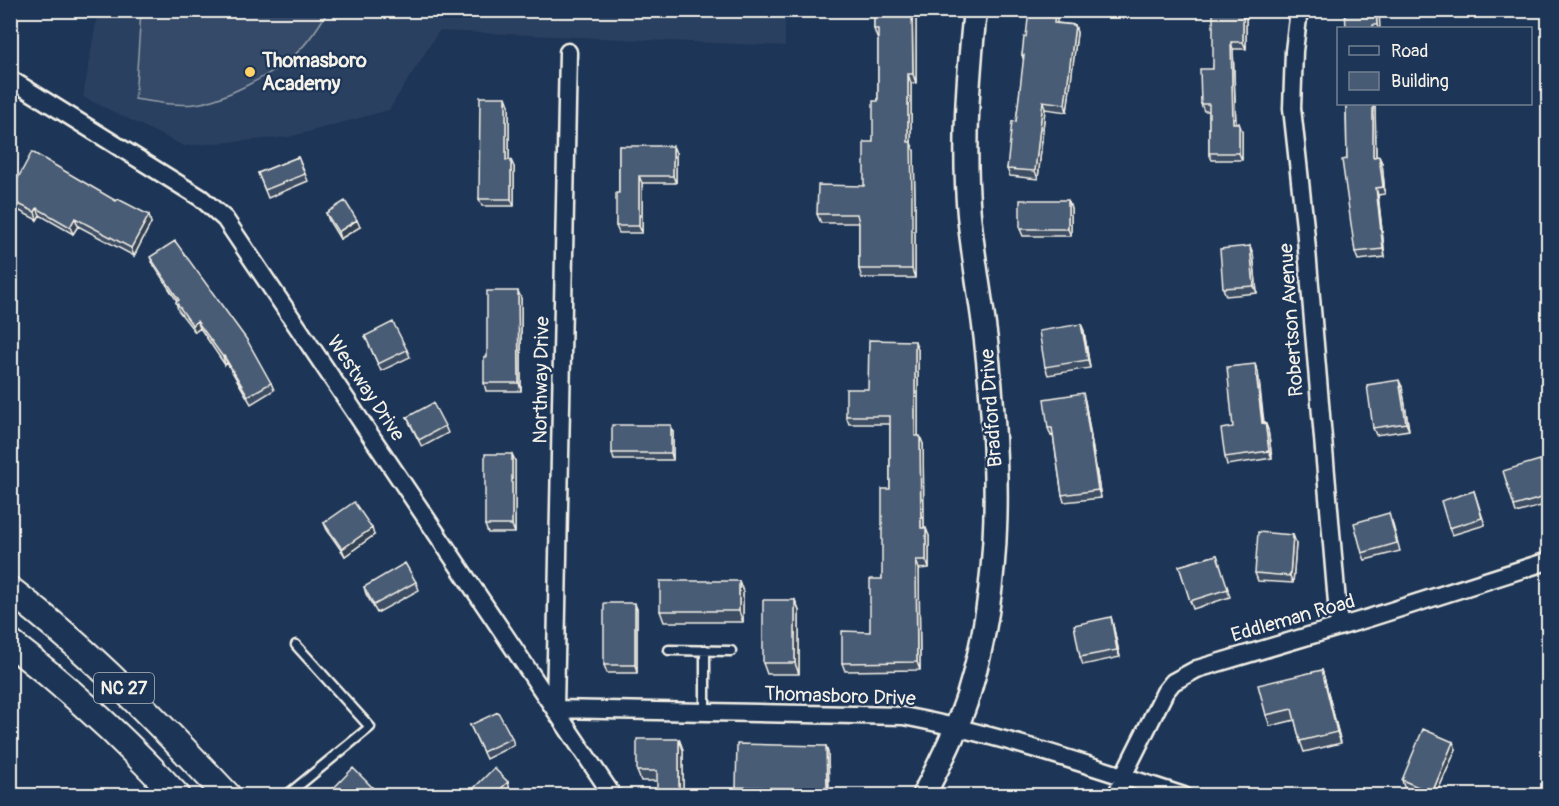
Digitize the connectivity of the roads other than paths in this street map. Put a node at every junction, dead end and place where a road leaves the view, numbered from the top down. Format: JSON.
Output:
{"nodes":[{"id":1,"x":975,"y":10,"type":"edge"},
{"id":2,"x":1299,"y":10,"type":"edge"},
{"id":3,"x":568,"y":52,"type":"dead end"},
{"id":4,"x":10,"y":79,"type":"edge"},
{"id":5,"x":1548,"y":561,"type":"edge"},
{"id":6,"x":10,"y":591,"type":"edge"},
{"id":7,"x":1339,"y":626,"type":"junction"},
{"id":8,"x":10,"y":643,"type":"edge"},
{"id":9,"x":296,"y":645,"type":"dead end"},
{"id":10,"x":669,"y":650,"type":"dead end"},
{"id":11,"x":705,"y":651,"type":"junction"},
{"id":12,"x":731,"y":651,"type":"dead end"},
{"id":13,"x":555,"y":710,"type":"junction"},
{"id":14,"x":705,"y":712,"type":"junction"},
{"id":15,"x":956,"y":726,"type":"junction"},
{"id":16,"x":1123,"y":776,"type":"junction"},
{"id":17,"x":177,"y":795,"type":"edge"},
{"id":18,"x":228,"y":795,"type":"edge"},
{"id":19,"x":286,"y":795,"type":"edge"},
{"id":20,"x":613,"y":795,"type":"edge"},
{"id":21,"x":923,"y":795,"type":"edge"},
{"id":22,"x":1117,"y":795,"type":"edge"},
{"id":23,"x":1184,"y":795,"type":"edge"}],
"edges":[{"from":1,"to":15,"type":"street","name":"Bradford Drive"},
{"from":2,"to":7,"type":"street","name":"Robertson Avenue"},
{"from":3,"to":13,"type":"street","name":"Northway Drive"},
{"from":4,"to":13,"type":"street","name":"Westway Drive"},
{"from":5,"to":7,"type":"street","name":"Eddleman Road"},
{"from":6,"to":18,"type":"main road","number":"NC 27"},
{"from":7,"to":16,"type":"street","name":"Eddleman Road"},
{"from":8,"to":17,"type":"main road","number":"NC 27"},
{"from":9,"to":19,"type":"lane"},
{"from":10,"to":11,"type":"lane"},
{"from":11,"to":12,"type":"lane"},
{"from":11,"to":14,"type":"lane"},
{"from":13,"to":14,"type":"street","name":"Thomasboro Drive"},
{"from":13,"to":20,"type":"street","name":"Westway Drive"},
{"from":14,"to":15,"type":"street","name":"Thomasboro Drive"},
{"from":15,"to":16,"type":"street","name":"Thomasboro Drive"},
{"from":15,"to":21,"type":"street","name":"Bradford Drive"},
{"from":16,"to":22,"type":"street","name":"Eddleman Road"},
{"from":16,"to":23,"type":"street","name":"Thomasboro Drive"}]}
